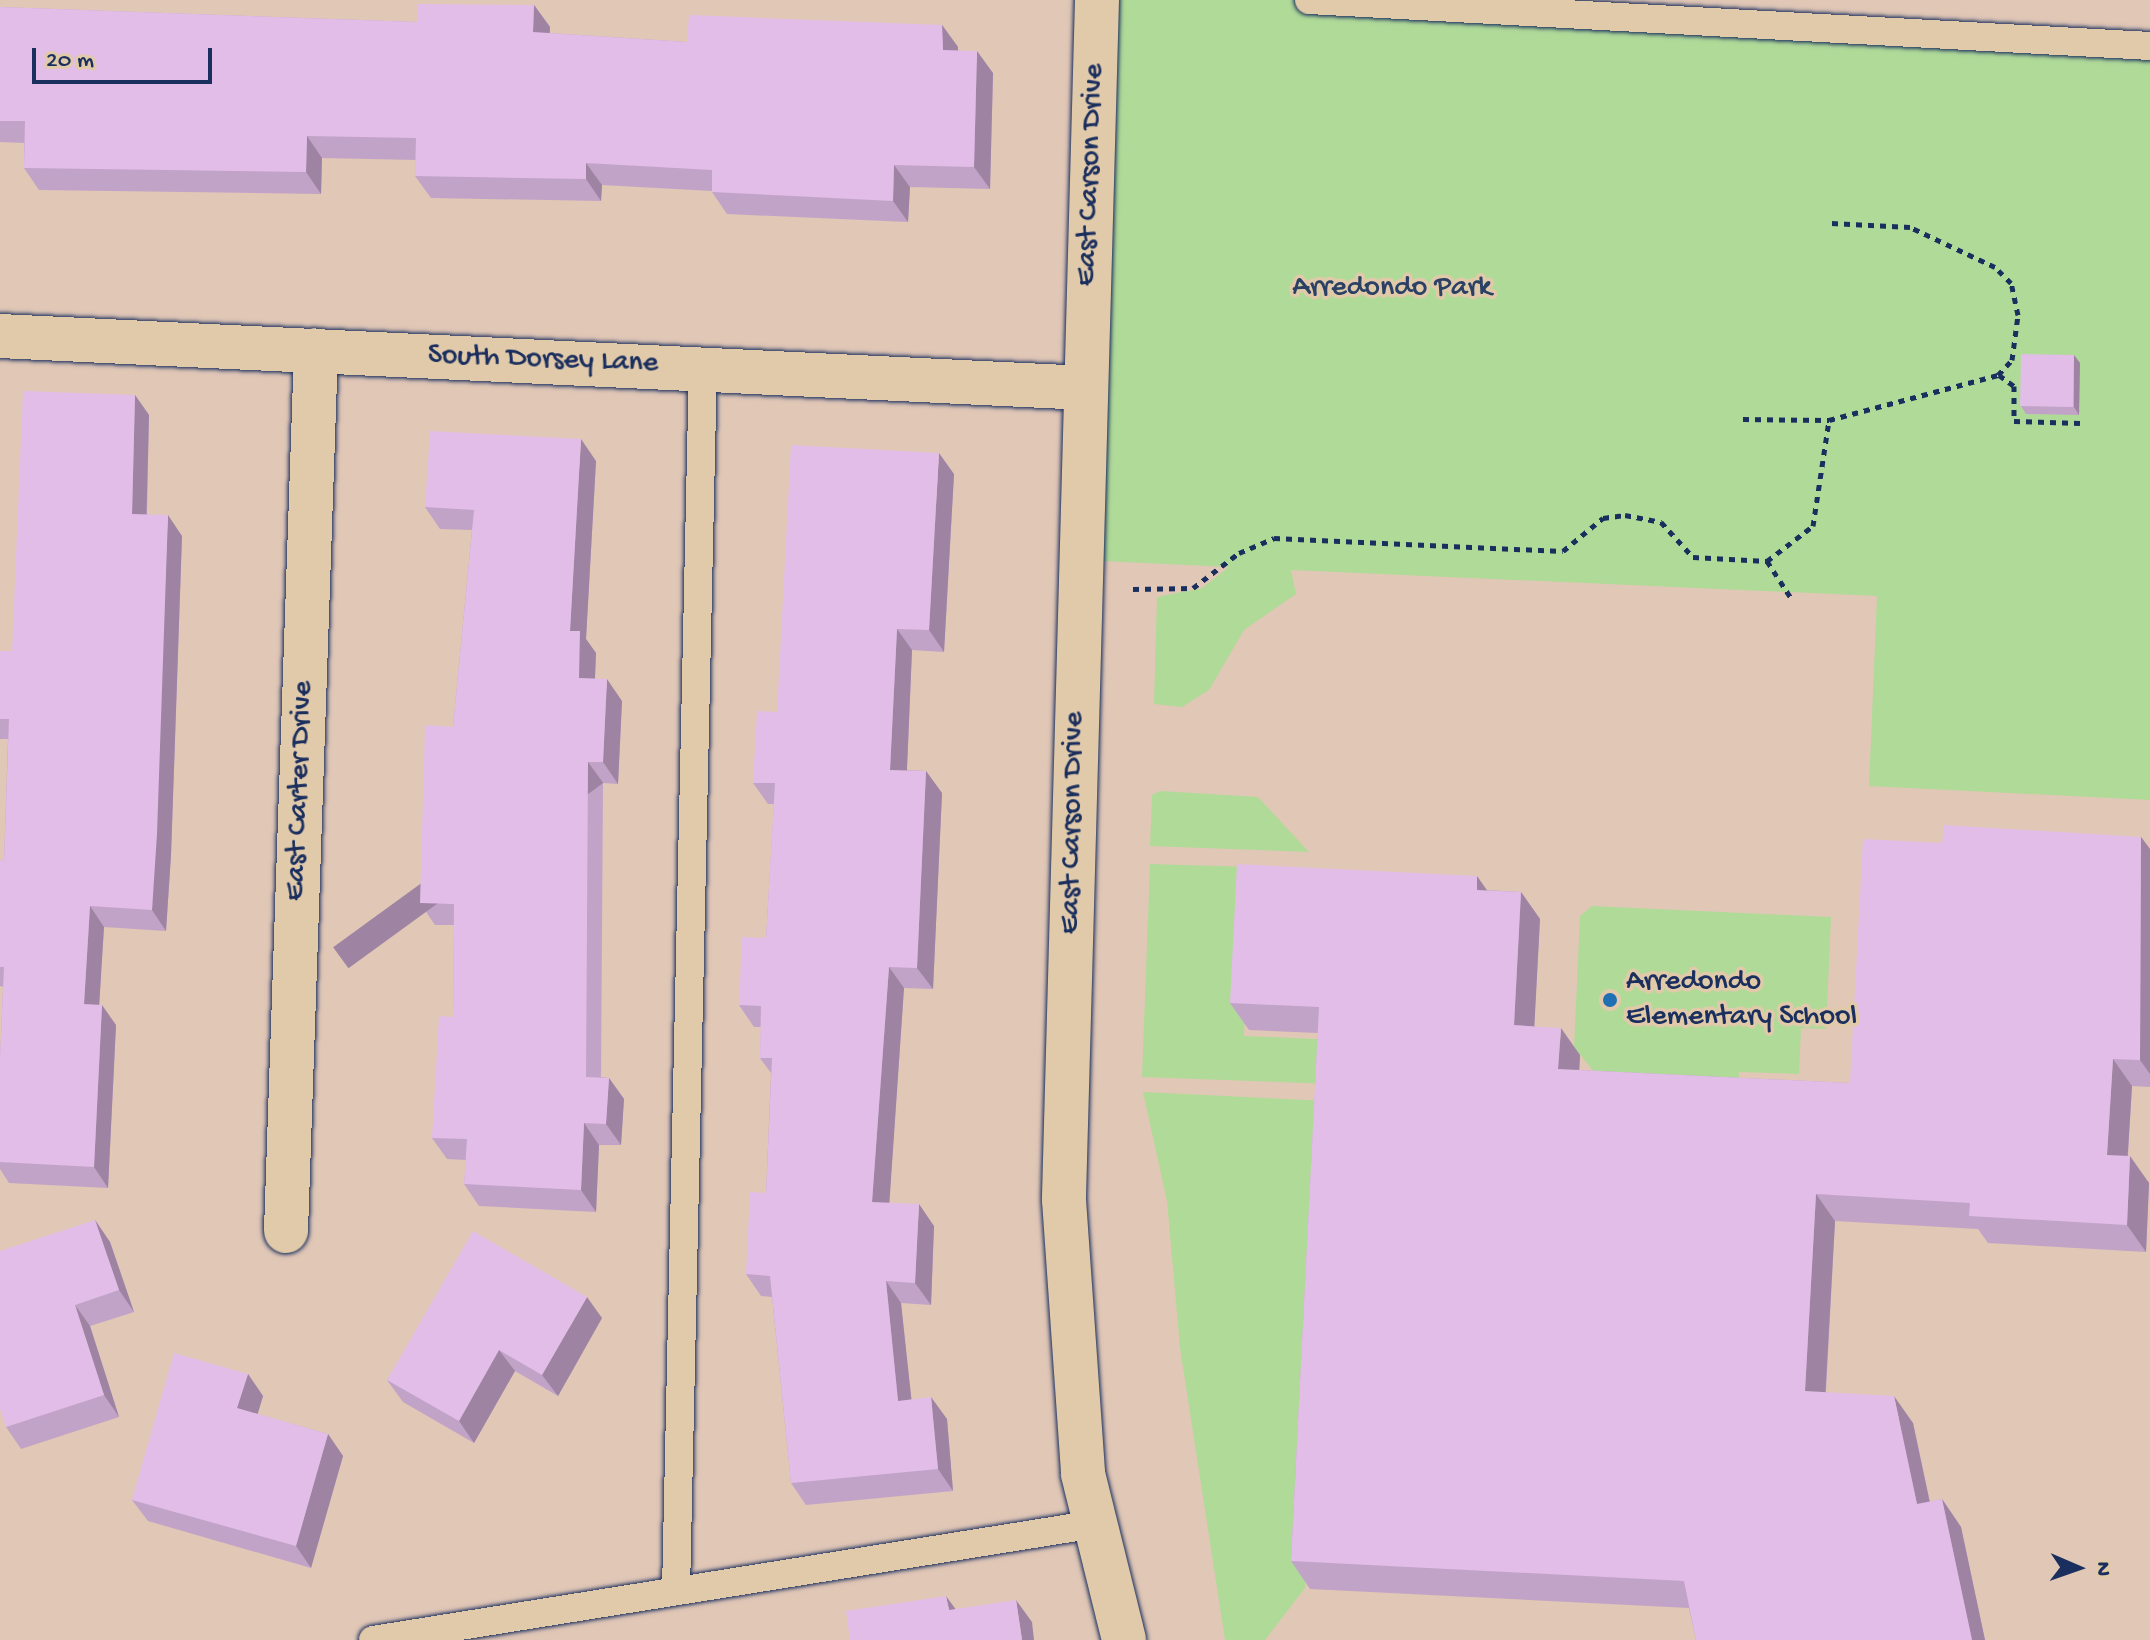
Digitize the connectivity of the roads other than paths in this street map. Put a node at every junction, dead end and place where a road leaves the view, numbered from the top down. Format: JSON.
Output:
{"nodes":[{"id":1,"x":1097,"y":0,"type":"edge"},
{"id":2,"x":1309,"y":0,"type":"edge"},
{"id":3,"x":2150,"y":46,"type":"edge"},
{"id":4,"x":0,"y":336,"type":"edge"},
{"id":5,"x":316,"y":351,"type":"junction"},
{"id":6,"x":703,"y":367,"type":"junction"},
{"id":7,"x":1086,"y":388,"type":"junction"},
{"id":8,"x":286,"y":1231,"type":"dead end"},
{"id":9,"x":1096,"y":1524,"type":"junction"},
{"id":10,"x":676,"y":1591,"type":"junction"},
{"id":11,"x":373,"y":1640,"type":"edge"},
{"id":12,"x":1124,"y":1640,"type":"edge"}],
"edges":[{"from":1,"to":7,"type":"street","name":"East Carson Drive"},
{"from":2,"to":3,"type":"lane"},
{"from":4,"to":5,"type":"street","name":"South Dorsey Lane"},
{"from":5,"to":6,"type":"street","name":"South Dorsey Lane"},
{"from":5,"to":8,"type":"street","name":"East Carter Drive"},
{"from":6,"to":7,"type":"street","name":"South Dorsey Lane"},
{"from":6,"to":10,"type":"lane"},
{"from":7,"to":9,"type":"street","name":"East Carson Drive"},
{"from":9,"to":10,"type":"lane"},
{"from":9,"to":12,"type":"street","name":"East Carson Drive"},
{"from":10,"to":11,"type":"lane"}]}
